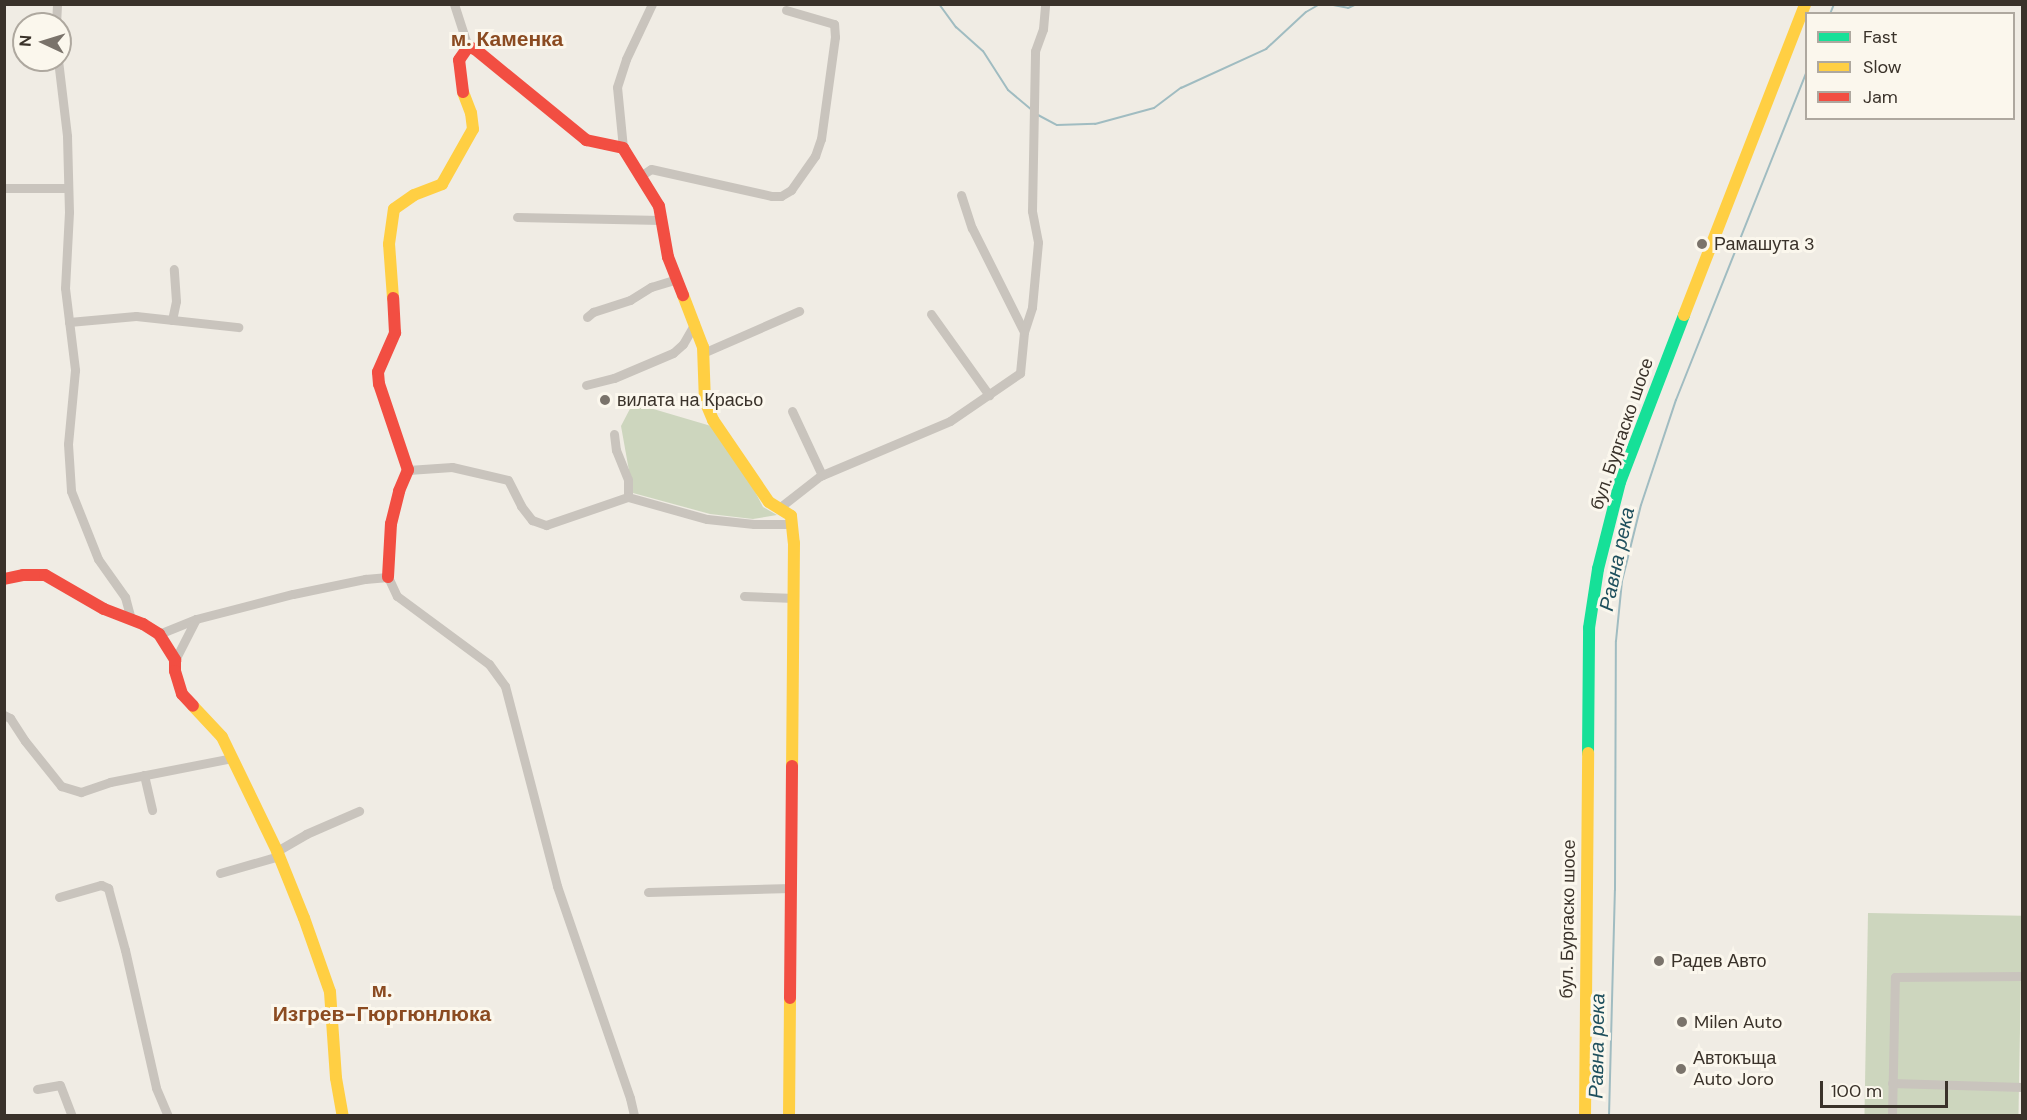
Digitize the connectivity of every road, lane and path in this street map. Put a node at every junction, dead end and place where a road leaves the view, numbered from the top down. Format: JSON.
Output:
{"nodes":[{"id":1,"x":454,"y":4,"type":"edge"},
{"id":2,"x":652,"y":4,"type":"edge"},
{"id":3,"x":1045,"y":4,"type":"edge"},
{"id":4,"x":1805,"y":4,"type":"edge"},
{"id":5,"x":786,"y":10,"type":"dead end"},
{"id":6,"x":468,"y":47,"type":"junction"},
{"id":7,"x":59,"y":72,"type":"edge"},
{"id":8,"x":622,"y":148,"type":"junction"},
{"id":9,"x":639,"y":177,"type":"junction"},
{"id":10,"x":4,"y":188,"type":"edge"},
{"id":11,"x":67,"y":188,"type":"junction"},
{"id":12,"x":961,"y":195,"type":"dead end"},
{"id":13,"x":517,"y":217,"type":"dead end"},
{"id":14,"x":661,"y":220,"type":"junction"},
{"id":15,"x":174,"y":269,"type":"dead end"},
{"id":16,"x":677,"y":279,"type":"junction"},
{"id":17,"x":799,"y":311,"type":"dead end"},
{"id":18,"x":931,"y":314,"type":"dead end"},
{"id":19,"x":587,"y":317,"type":"dead end"},
{"id":20,"x":172,"y":320,"type":"junction"},
{"id":21,"x":69,"y":322,"type":"junction"},
{"id":22,"x":695,"y":323,"type":"junction"},
{"id":23,"x":238,"y":327,"type":"dead end"},
{"id":24,"x":1024,"y":332,"type":"junction"},
{"id":25,"x":704,"y":353,"type":"junction"},
{"id":26,"x":586,"y":385,"type":"dead end"},
{"id":27,"x":989,"y":395,"type":"junction"},
{"id":28,"x":792,"y":411,"type":"dead end"},
{"id":29,"x":614,"y":434,"type":"dead end"},
{"id":30,"x":408,"y":470,"type":"junction"},
{"id":31,"x":822,"y":475,"type":"junction"},
{"id":32,"x":628,"y":497,"type":"junction"},
{"id":33,"x":779,"y":508,"type":"junction"},
{"id":34,"x":792,"y":524,"type":"junction"},
{"id":35,"x":388,"y":577,"type":"junction"},
{"id":36,"x":4,"y":579,"type":"edge"},
{"id":37,"x":744,"y":596,"type":"dead end"},
{"id":38,"x":794,"y":598,"type":"junction"},
{"id":39,"x":196,"y":619,"type":"junction"},
{"id":40,"x":131,"y":620,"type":"junction"},
{"id":41,"x":159,"y":634,"type":"junction"},
{"id":42,"x":175,"y":660,"type":"junction"},
{"id":43,"x":4,"y":715,"type":"edge"},
{"id":44,"x":232,"y":759,"type":"junction"},
{"id":45,"x":144,"y":775,"type":"junction"},
{"id":46,"x":152,"y":810,"type":"dead end"},
{"id":47,"x":359,"y":811,"type":"dead end"},
{"id":48,"x":278,"y":854,"type":"junction"},
{"id":49,"x":220,"y":873,"type":"dead end"},
{"id":50,"x":791,"y":888,"type":"junction"},
{"id":51,"x":648,"y":892,"type":"dead end"},
{"id":52,"x":58,"y":897,"type":"dead end"},
{"id":53,"x":2022,"y":976,"type":"edge"},
{"id":54,"x":1892,"y":1083,"type":"junction"},
{"id":55,"x":2022,"y":1087,"type":"edge"},
{"id":56,"x":37,"y":1089,"type":"dead end"},
{"id":57,"x":72,"y":1116,"type":"edge"},
{"id":58,"x":168,"y":1116,"type":"edge"},
{"id":59,"x":343,"y":1116,"type":"edge"},
{"id":60,"x":634,"y":1116,"type":"edge"},
{"id":61,"x":789,"y":1116,"type":"edge"},
{"id":62,"x":1585,"y":1116,"type":"edge"},
{"id":63,"x":1892,"y":1116,"type":"edge"}],
"edges":[{"from":1,"to":6,"type":"street"},
{"from":2,"to":8,"type":"street"},
{"from":3,"to":24,"type":"street"},
{"from":4,"to":62,"type":"street","name":"бул. Бургаско шосе"},
{"from":5,"to":9,"type":"street"},
{"from":6,"to":8,"type":"street"},
{"from":6,"to":30,"type":"street"},
{"from":7,"to":11,"type":"street"},
{"from":8,"to":9,"type":"street"},
{"from":9,"to":14,"type":"street"},
{"from":10,"to":11,"type":"street"},
{"from":11,"to":21,"type":"street"},
{"from":12,"to":24,"type":"street"},
{"from":13,"to":14,"type":"street"},
{"from":14,"to":16,"type":"street"},
{"from":15,"to":20,"type":"street"},
{"from":16,"to":19,"type":"street"},
{"from":16,"to":22,"type":"street"},
{"from":17,"to":25,"type":"street"},
{"from":18,"to":27,"type":"street"},
{"from":20,"to":21,"type":"street"},
{"from":20,"to":23,"type":"street"},
{"from":21,"to":40,"type":"street"},
{"from":22,"to":25,"type":"street"},
{"from":22,"to":26,"type":"street"},
{"from":24,"to":27,"type":"street"},
{"from":25,"to":33,"type":"street"},
{"from":27,"to":31,"type":"street"},
{"from":28,"to":31,"type":"street"},
{"from":29,"to":32,"type":"street"},
{"from":30,"to":32,"type":"street"},
{"from":30,"to":35,"type":"street"},
{"from":31,"to":33,"type":"street"},
{"from":32,"to":34,"type":"street"},
{"from":33,"to":34,"type":"street"},
{"from":34,"to":38,"type":"street"},
{"from":35,"to":39,"type":"street"},
{"from":35,"to":60,"type":"street"},
{"from":36,"to":40,"type":"street"},
{"from":37,"to":38,"type":"street"},
{"from":38,"to":50,"type":"street"},
{"from":39,"to":41,"type":"street"},
{"from":39,"to":42,"type":"street"},
{"from":40,"to":41,"type":"street"},
{"from":41,"to":42,"type":"street"},
{"from":42,"to":44,"type":"street"},
{"from":43,"to":45,"type":"street"},
{"from":44,"to":45,"type":"street"},
{"from":44,"to":48,"type":"street"},
{"from":45,"to":46,"type":"street"},
{"from":47,"to":48,"type":"street"},
{"from":48,"to":49,"type":"street"},
{"from":48,"to":59,"type":"street"},
{"from":50,"to":51,"type":"street"},
{"from":50,"to":61,"type":"street"},
{"from":52,"to":58,"type":"street"},
{"from":53,"to":54,"type":"street"},
{"from":54,"to":55,"type":"street"},
{"from":54,"to":63,"type":"street"},
{"from":56,"to":57,"type":"street"}]}
